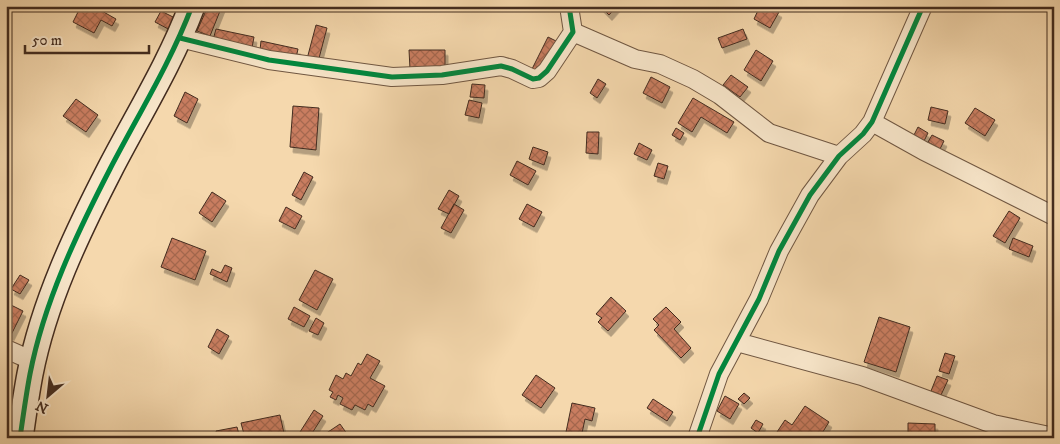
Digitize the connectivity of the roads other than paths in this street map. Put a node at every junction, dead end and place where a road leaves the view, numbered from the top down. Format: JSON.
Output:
{"nodes":[{"id":1,"x":192,"y":6,"type":"edge"},
{"id":2,"x":569,"y":6,"type":"edge"},
{"id":3,"x":923,"y":6,"type":"edge"},
{"id":4,"x":573,"y":32,"type":"junction"},
{"id":5,"x":180,"y":38,"type":"junction"},
{"id":6,"x":872,"y":122,"type":"junction"},
{"id":7,"x":839,"y":156,"type":"junction"},
{"id":8,"x":1054,"y":216,"type":"edge"},
{"id":9,"x":736,"y":342,"type":"junction"},
{"id":10,"x":6,"y":349,"type":"edge"},
{"id":11,"x":33,"y":362,"type":"junction"},
{"id":12,"x":1054,"y":437,"type":"edge"},
{"id":13,"x":20,"y":438,"type":"edge"},
{"id":14,"x":697,"y":438,"type":"edge"}],
"edges":[{"from":1,"to":5,"type":"street"},
{"from":2,"to":4,"type":"street"},
{"from":3,"to":6,"type":"street"},
{"from":4,"to":5,"type":"street"},
{"from":4,"to":7,"type":"street"},
{"from":5,"to":11,"type":"street"},
{"from":6,"to":7,"type":"street"},
{"from":6,"to":8,"type":"street"},
{"from":7,"to":9,"type":"street"},
{"from":9,"to":12,"type":"street"},
{"from":9,"to":14,"type":"street"},
{"from":10,"to":11,"type":"street"},
{"from":11,"to":13,"type":"street"}]}
